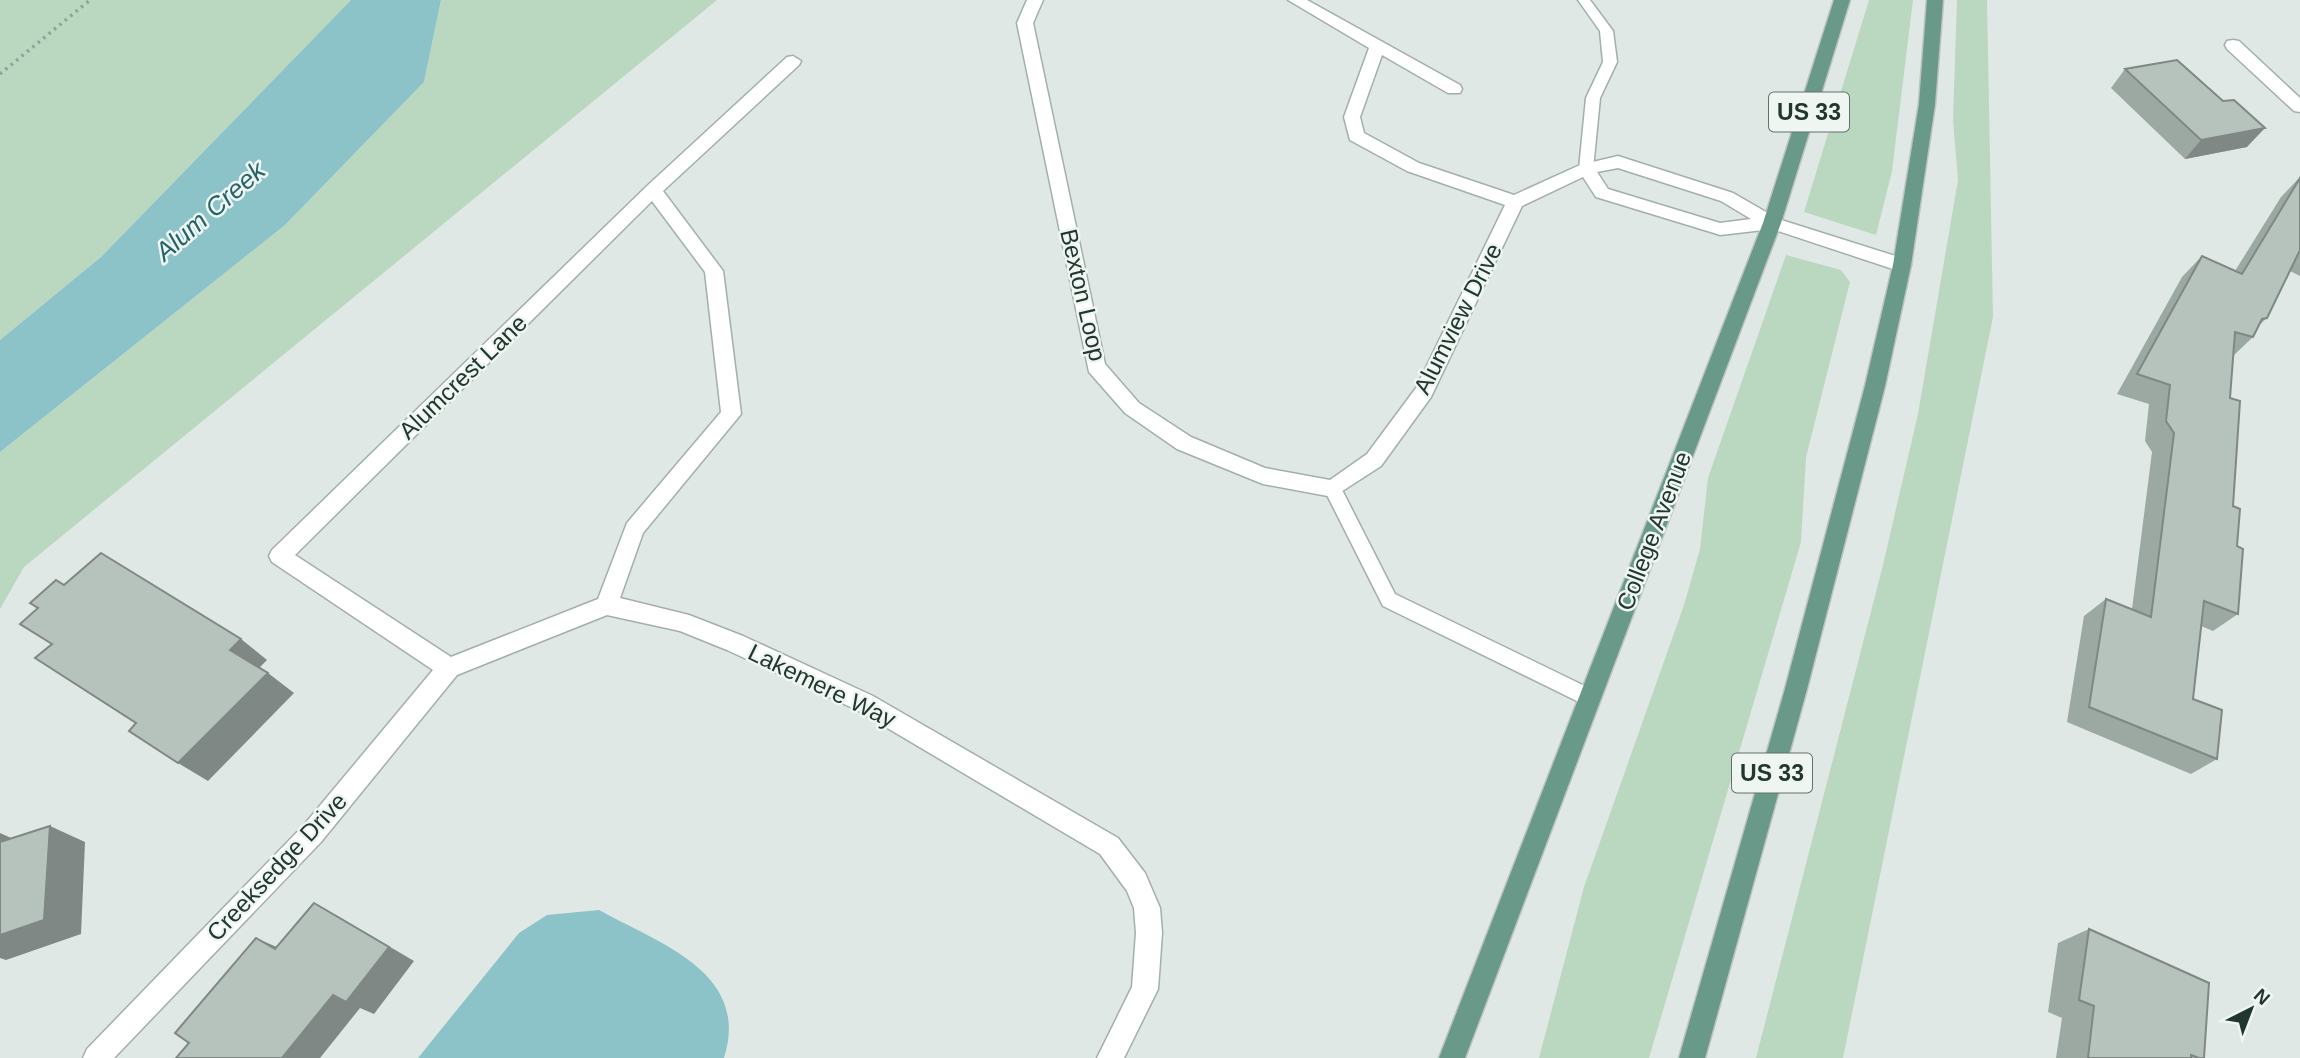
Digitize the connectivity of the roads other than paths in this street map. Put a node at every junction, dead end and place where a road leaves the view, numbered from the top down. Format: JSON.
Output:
{"nodes":[{"id":1,"x":1035,"y":0,"type":"edge"},
{"id":2,"x":1296,"y":0,"type":"edge"},
{"id":3,"x":1584,"y":0,"type":"edge"},
{"id":4,"x":1842,"y":0,"type":"edge"},
{"id":5,"x":1935,"y":0,"type":"edge"},
{"id":6,"x":2233,"y":45,"type":"dead end"},
{"id":7,"x":1377,"y":47,"type":"junction"},
{"id":8,"x":793,"y":61,"type":"dead end"},
{"id":9,"x":1454,"y":89,"type":"dead end"},
{"id":10,"x":2300,"y":107,"type":"edge"},
{"id":11,"x":1586,"y":169,"type":"junction"},
{"id":12,"x":653,"y":190,"type":"junction"},
{"id":13,"x":1515,"y":202,"type":"junction"},
{"id":14,"x":1772,"y":223,"type":"junction"},
{"id":15,"x":1902,"y":265,"type":"junction"},
{"id":16,"x":1333,"y":488,"type":"junction"},
{"id":17,"x":607,"y":605,"type":"junction"},
{"id":18,"x":449,"y":667,"type":"junction"},
{"id":19,"x":1591,"y":698,"type":"junction"},
{"id":20,"x":96,"y":1058,"type":"edge"},
{"id":21,"x":1110,"y":1058,"type":"edge"},
{"id":22,"x":1452,"y":1058,"type":"edge"},
{"id":23,"x":1692,"y":1058,"type":"edge"}],
"edges":[{"from":1,"to":16,"type":"street","name":"Bexton Loop"},
{"from":2,"to":7,"type":"street"},
{"from":3,"to":11,"type":"lane"},
{"from":4,"to":14,"type":"main road","name":"College Avenue","number":"US 33"},
{"from":5,"to":15,"type":"main road","number":"US 33"},
{"from":6,"to":10,"type":"street"},
{"from":7,"to":9,"type":"street"},
{"from":7,"to":13,"type":"street"},
{"from":8,"to":12,"type":"street","name":"Alumcrest Lane"},
{"from":11,"to":13,"type":"street"},
{"from":11,"to":14,"type":"street"},
{"from":11,"to":14,"type":"street"},
{"from":12,"to":17,"type":"street"},
{"from":12,"to":18,"type":"street","name":"Alumcrest Lane"},
{"from":13,"to":16,"type":"street","name":"Alumview Drive"},
{"from":14,"to":15,"type":"street"},
{"from":14,"to":19,"type":"main road","name":"College Avenue","number":"US 33"},
{"from":15,"to":23,"type":"main road","number":"US 33"},
{"from":16,"to":19,"type":"lane"},
{"from":17,"to":18,"type":"street"},
{"from":17,"to":21,"type":"street","name":"Lakemere Way"},
{"from":18,"to":20,"type":"street","name":"Creeksedge Drive"},
{"from":19,"to":22,"type":"main road","name":"College Avenue","number":"US 33"}]}
